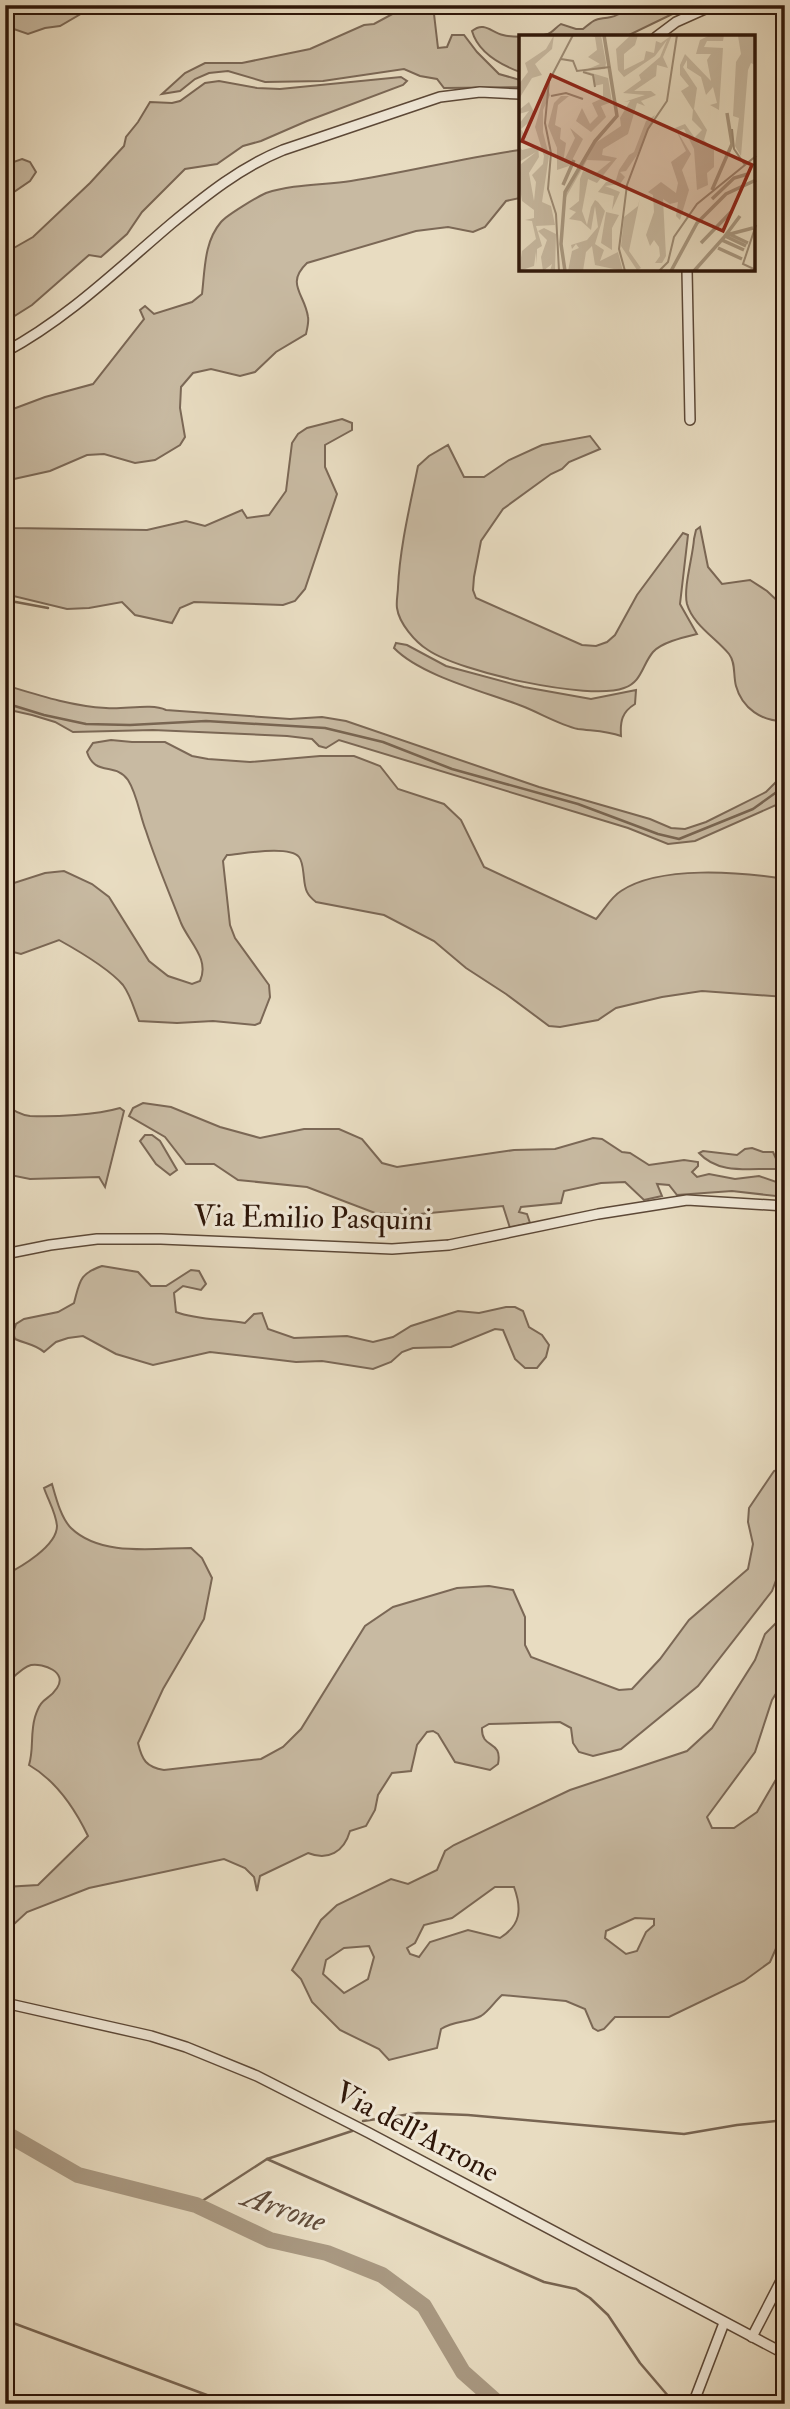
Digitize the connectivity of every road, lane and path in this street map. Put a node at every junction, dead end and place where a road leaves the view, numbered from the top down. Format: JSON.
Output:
{"nodes":[{"id":1,"x":714,"y":5,"type":"edge"},
{"id":2,"x":659,"y":35,"type":"edge"},
{"id":3,"x":519,"y":94,"type":"edge"},
{"id":4,"x":687,"y":271,"type":"edge"},
{"id":5,"x":5,"y":352,"type":"edge"},
{"id":6,"x":690,"y":420,"type":"dead end"},
{"id":7,"x":785,"y":1206,"type":"edge"},
{"id":8,"x":5,"y":1254,"type":"edge"},
{"id":9,"x":5,"y":2003,"type":"edge"},
{"id":10,"x":785,"y":2273,"type":"edge"},
{"id":11,"x":724,"y":2323,"type":"junction"},
{"id":12,"x":752,"y":2337,"type":"junction"},
{"id":13,"x":785,"y":2354,"type":"edge"},
{"id":14,"x":693,"y":2404,"type":"edge"}],
"edges":[{"from":1,"to":2,"type":"street"},
{"from":3,"to":5,"type":"street"},
{"from":4,"to":6,"type":"street"},
{"from":7,"to":8,"type":"street","name":"Via Emilio Pasquini"},
{"from":9,"to":11,"type":"street","name":"Via dell'Arrone"},
{"from":10,"to":12,"type":"street"},
{"from":11,"to":12,"type":"street","name":"Via dell'Arrone"},
{"from":11,"to":14,"type":"street"},
{"from":12,"to":13,"type":"street","name":"Via dell'Arrone"}]}
